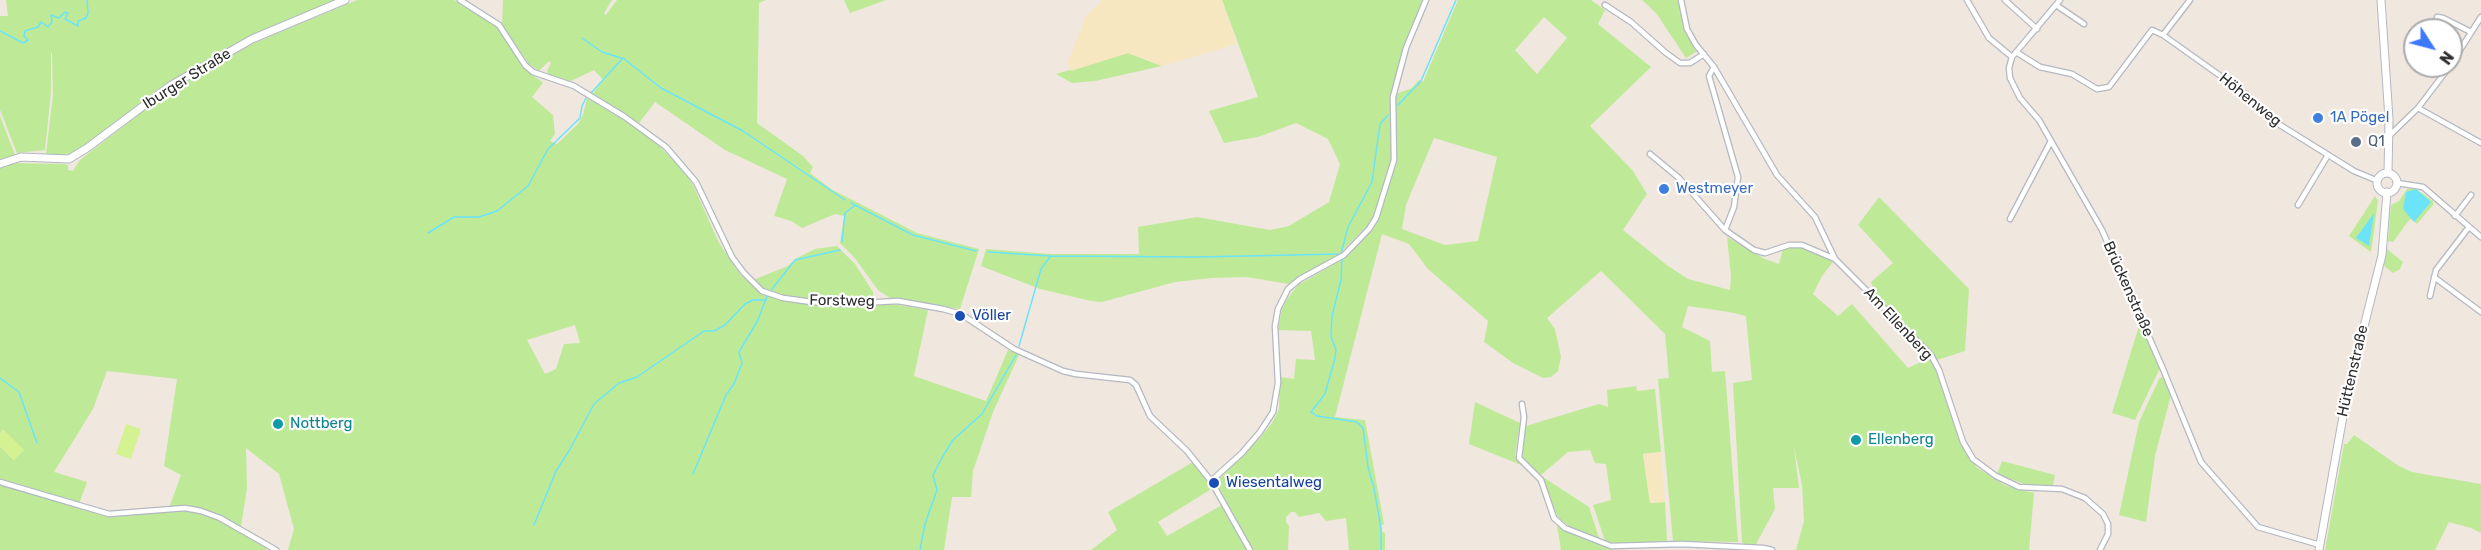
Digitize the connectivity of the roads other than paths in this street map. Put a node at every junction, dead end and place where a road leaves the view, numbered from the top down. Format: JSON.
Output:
{"nodes":[{"id":1,"x":345,"y":0,"type":"edge"},
{"id":2,"x":460,"y":0,"type":"edge"},
{"id":3,"x":1426,"y":0,"type":"edge"},
{"id":4,"x":1681,"y":0,"type":"edge"},
{"id":5,"x":1967,"y":0,"type":"edge"},
{"id":6,"x":2005,"y":0,"type":"edge"},
{"id":7,"x":2060,"y":0,"type":"edge"},
{"id":8,"x":2190,"y":0,"type":"edge"},
{"id":9,"x":2381,"y":0,"type":"edge"},
{"id":10,"x":1605,"y":5,"type":"dead end"},
{"id":11,"x":2056,"y":5,"type":"junction"},
{"id":12,"x":2437,"y":17,"type":"dead end"},
{"id":13,"x":2481,"y":18,"type":"edge"},
{"id":14,"x":2084,"y":24,"type":"dead end"},
{"id":15,"x":2037,"y":28,"type":"junction"},
{"id":16,"x":2471,"y":32,"type":"junction"},
{"id":17,"x":2163,"y":35,"type":"junction"},
{"id":18,"x":2463,"y":45,"type":"edge"},
{"id":19,"x":1704,"y":54,"type":"junction"},
{"id":20,"x":2014,"y":55,"type":"junction"},
{"id":21,"x":1714,"y":67,"type":"junction"},
{"id":22,"x":2440,"y":78,"type":"edge"},
{"id":23,"x":2418,"y":108,"type":"junction"},
{"id":24,"x":2389,"y":136,"type":"junction"},
{"id":25,"x":2051,"y":141,"type":"junction"},
{"id":26,"x":2481,"y":142,"type":"edge"},
{"id":27,"x":1650,"y":154,"type":"dead end"},
{"id":28,"x":2328,"y":155,"type":"junction"},
{"id":29,"x":0,"y":164,"type":"edge"},
{"id":30,"x":2388,"y":173,"type":"junction"},
{"id":31,"x":2378,"y":181,"type":"junction"},
{"id":32,"x":2397,"y":183,"type":"junction"},
{"id":33,"x":2387,"y":192,"type":"junction"},
{"id":34,"x":2472,"y":195,"type":"dead end"},
{"id":35,"x":2298,"y":205,"type":"dead end"},
{"id":36,"x":2455,"y":216,"type":"junction"},
{"id":37,"x":2010,"y":219,"type":"dead end"},
{"id":38,"x":2469,"y":227,"type":"junction"},
{"id":39,"x":1725,"y":230,"type":"junction"},
{"id":40,"x":2481,"y":237,"type":"edge"},
{"id":41,"x":1835,"y":259,"type":"junction"},
{"id":42,"x":2434,"y":277,"type":"junction"},
{"id":43,"x":2430,"y":296,"type":"dead end"},
{"id":44,"x":2481,"y":312,"type":"edge"},
{"id":45,"x":1522,"y":404,"type":"dead end"},
{"id":46,"x":1211,"y":481,"type":"junction"},
{"id":47,"x":0,"y":482,"type":"edge"},
{"id":48,"x":2320,"y":548,"type":"edge"},
{"id":49,"x":276,"y":550,"type":"edge"},
{"id":50,"x":1250,"y":550,"type":"edge"},
{"id":51,"x":1772,"y":550,"type":"edge"},
{"id":52,"x":2100,"y":550,"type":"edge"}],
"edges":[{"from":1,"to":29,"type":"main road","name":"Iburger Straße"},
{"from":2,"to":46,"type":"street","name":"Forstweg"},
{"from":3,"to":46,"type":"street"},
{"from":4,"to":19,"type":"street","name":"Am Ellenberg"},
{"from":5,"to":20,"type":"street"},
{"from":6,"to":15,"type":"street"},
{"from":7,"to":11,"type":"street"},
{"from":8,"to":17,"type":"street"},
{"from":9,"to":24,"type":"main road"},
{"from":10,"to":19,"type":"street"},
{"from":11,"to":14,"type":"street"},
{"from":11,"to":15,"type":"street"},
{"from":12,"to":16,"type":"street"},
{"from":13,"to":16,"type":"street"},
{"from":15,"to":20,"type":"street"},
{"from":16,"to":18,"type":"street"},
{"from":17,"to":20,"type":"street"},
{"from":17,"to":28,"type":"street","name":"Höhenweg"},
{"from":19,"to":21,"type":"street","name":"Am Ellenberg"},
{"from":20,"to":25,"type":"street","name":"Brückenstraße"},
{"from":21,"to":39,"type":"street"},
{"from":21,"to":41,"type":"street","name":"Am Ellenberg"},
{"from":22,"to":23,"type":"street"},
{"from":23,"to":24,"type":"street"},
{"from":23,"to":26,"type":"street"},
{"from":24,"to":30,"type":"main road"},
{"from":25,"to":37,"type":"street"},
{"from":25,"to":48,"type":"street","name":"Brückenstraße"},
{"from":27,"to":39,"type":"street","name":"Am Ellenberg"},
{"from":28,"to":31,"type":"street","name":"Höhenweg"},
{"from":28,"to":35,"type":"street"},
{"from":30,"to":31,"type":"main road"},
{"from":30,"to":32,"type":"main road"},
{"from":31,"to":33,"type":"main road"},
{"from":32,"to":33,"type":"main road"},
{"from":32,"to":36,"type":"street"},
{"from":33,"to":48,"type":"main road","name":"Hüttenstraße"},
{"from":34,"to":36,"type":"street"},
{"from":36,"to":38,"type":"street"},
{"from":38,"to":40,"type":"street"},
{"from":38,"to":42,"type":"street"},
{"from":39,"to":41,"type":"street","name":"Am Ellenberg"},
{"from":41,"to":52,"type":"street","name":"Am Ellenberg"},
{"from":42,"to":43,"type":"street"},
{"from":42,"to":44,"type":"street"},
{"from":45,"to":51,"type":"street"},
{"from":46,"to":50,"type":"street","name":"Forstweg"},
{"from":47,"to":49,"type":"street"}]}
